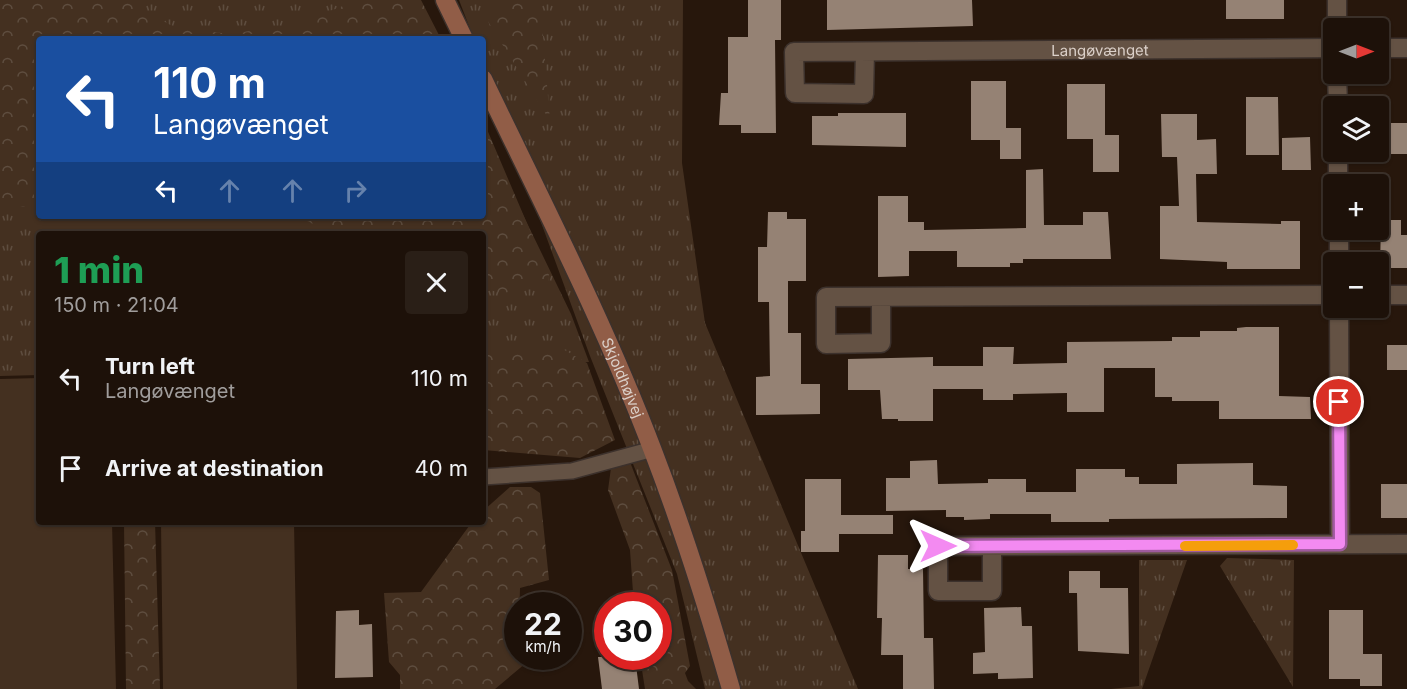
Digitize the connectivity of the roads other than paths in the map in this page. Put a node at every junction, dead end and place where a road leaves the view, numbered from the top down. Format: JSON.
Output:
{"nodes":[{"id":1,"x":445,"y":0,"type":"edge"},
{"id":2,"x":1337,"y":0,"type":"edge"},
{"id":3,"x":1337,"y":18,"type":"edge"},
{"id":4,"x":463,"y":36,"type":"edge"},
{"id":5,"x":1323,"y":48,"type":"edge"},
{"id":6,"x":1389,"y":48,"type":"edge"},
{"id":7,"x":1407,"y":48,"type":"edge"},
{"id":8,"x":865,"y":52,"type":"dead end"},
{"id":9,"x":486,"y":85,"type":"edge"},
{"id":10,"x":1323,"y":295,"type":"edge"},
{"id":11,"x":1389,"y":295,"type":"edge"},
{"id":12,"x":1407,"y":295,"type":"edge"},
{"id":13,"x":881,"y":297,"type":"dead end"},
{"id":14,"x":1339,"y":318,"type":"edge"},
{"id":15,"x":653,"y":449,"type":"junction"},
{"id":16,"x":486,"y":477,"type":"edge"},
{"id":17,"x":1340,"y":544,"type":"junction"},
{"id":18,"x":1407,"y":544,"type":"edge"},
{"id":19,"x":992,"y":546,"type":"dead end"},
{"id":20,"x":730,"y":689,"type":"edge"}],
"edges":[{"from":1,"to":4,"type":"street"},
{"from":2,"to":3,"type":"street"},
{"from":5,"to":8,"type":"street","name":"Langøvænget"},
{"from":6,"to":7,"type":"street"},
{"from":9,"to":15,"type":"street","name":"Skjoldhøjvej"},
{"from":10,"to":13,"type":"street"},
{"from":11,"to":12,"type":"street"},
{"from":14,"to":17,"type":"street"},
{"from":15,"to":16,"type":"lane"},
{"from":15,"to":20,"type":"street","name":"Skjoldhøjvej"},
{"from":17,"to":18,"type":"street"},
{"from":17,"to":19,"type":"street"}]}
